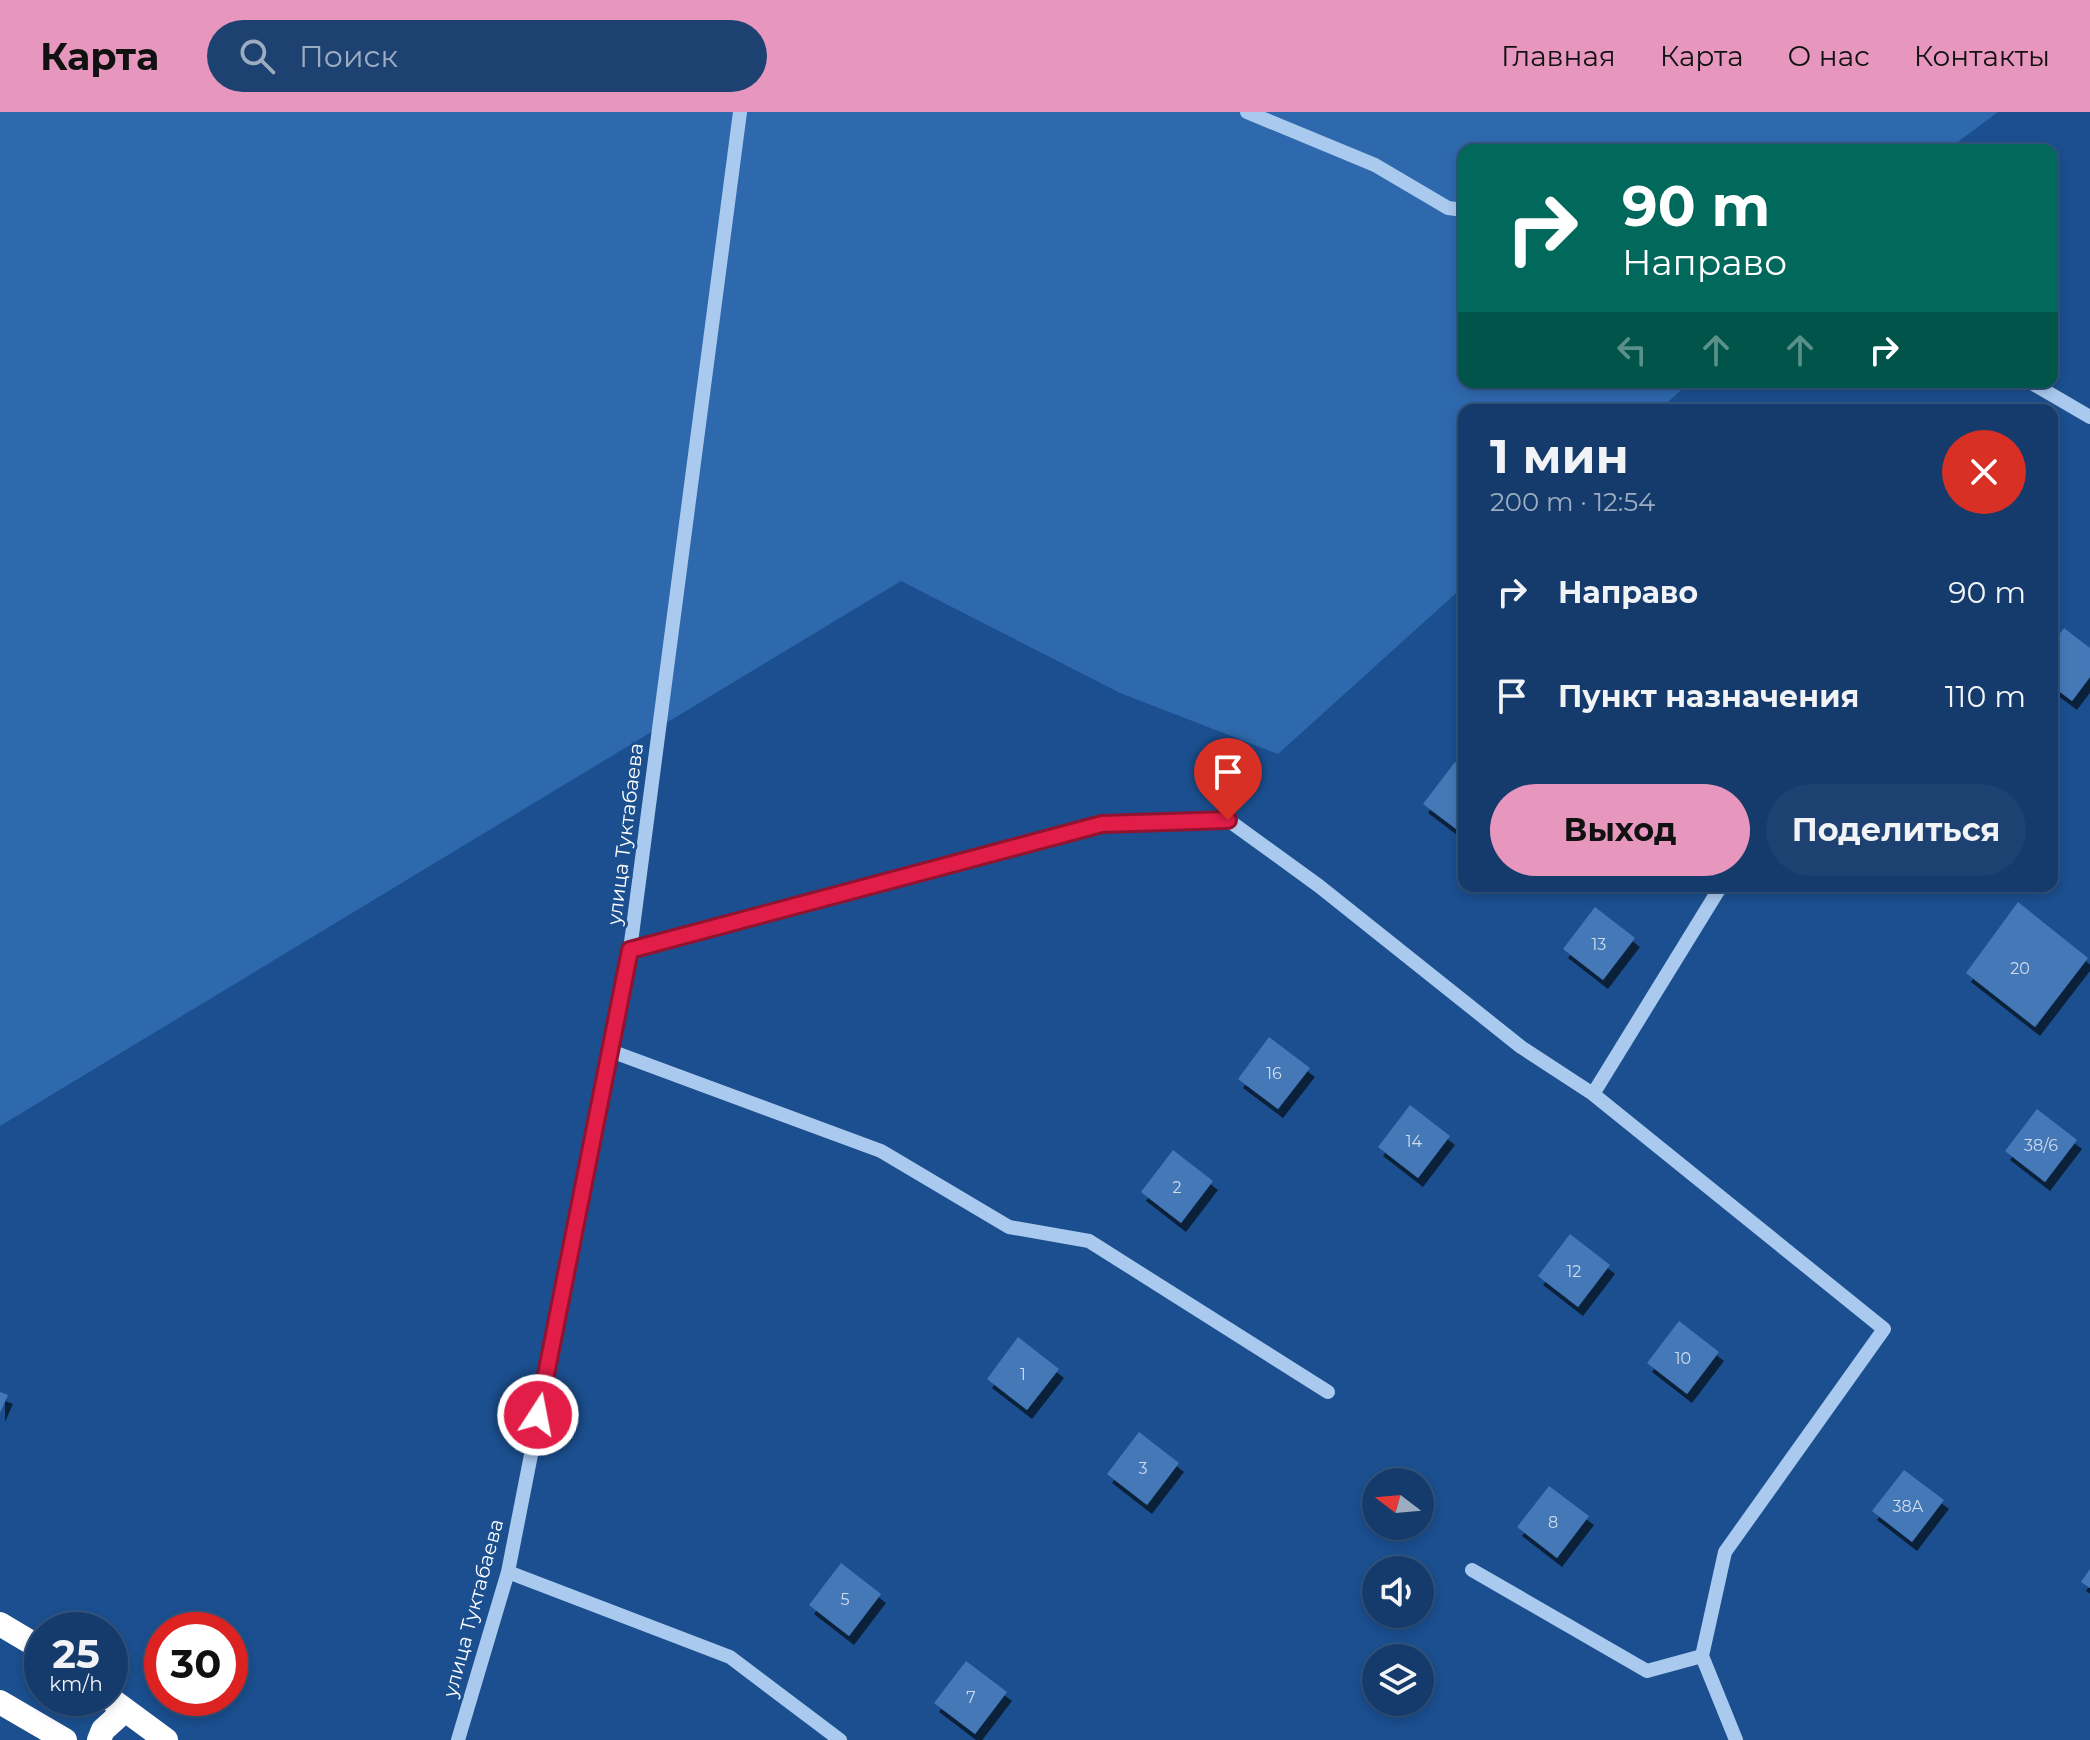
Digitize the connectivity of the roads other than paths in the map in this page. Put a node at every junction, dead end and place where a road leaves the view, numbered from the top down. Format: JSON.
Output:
{"nodes":[{"id":1,"x":740,"y":112,"type":"edge"},
{"id":2,"x":1247,"y":112,"type":"edge"},
{"id":3,"x":1458,"y":209,"type":"edge"},
{"id":4,"x":2040,"y":388,"type":"edge"},
{"id":5,"x":2090,"y":417,"type":"edge"},
{"id":6,"x":1717,"y":892,"type":"edge"},
{"id":7,"x":630,"y":950,"type":"junction"},
{"id":8,"x":608,"y":1050,"type":"junction"},
{"id":9,"x":1593,"y":1094,"type":"junction"},
{"id":10,"x":1328,"y":1392,"type":"dead end"},
{"id":11,"x":1472,"y":1570,"type":"dead end"},
{"id":12,"x":508,"y":1572,"type":"junction"},
{"id":13,"x":0,"y":1624,"type":"edge"},
{"id":14,"x":24,"y":1638,"type":"edge"},
{"id":15,"x":1702,"y":1656,"type":"junction"},
{"id":16,"x":0,"y":1702,"type":"edge"},
{"id":17,"x":128,"y":1712,"type":"edge"},
{"id":18,"x":111,"y":1716,"type":"edge"},
{"id":19,"x":65,"y":1740,"type":"edge"},
{"id":20,"x":99,"y":1740,"type":"edge"},
{"id":21,"x":166,"y":1740,"type":"edge"},
{"id":22,"x":458,"y":1740,"type":"edge"},
{"id":23,"x":840,"y":1740,"type":"edge"},
{"id":24,"x":1736,"y":1740,"type":"edge"}],
"edges":[{"from":1,"to":7,"type":"street","name":"улица Туктабаева"},
{"from":2,"to":3,"type":"street"},
{"from":4,"to":5,"type":"street"},
{"from":6,"to":9,"type":"street"},
{"from":7,"to":8,"type":"street","name":"улица Туктабаева"},
{"from":7,"to":9,"type":"street"},
{"from":8,"to":10,"type":"street"},
{"from":8,"to":12,"type":"street","name":"улица Туктабаева"},
{"from":9,"to":15,"type":"street"},
{"from":11,"to":15,"type":"street"},
{"from":12,"to":22,"type":"street","name":"улица Туктабаева"},
{"from":12,"to":23,"type":"street"},
{"from":13,"to":14,"type":"highway"},
{"from":15,"to":24,"type":"street"},
{"from":16,"to":19,"type":"highway"},
{"from":17,"to":21,"type":"highway"},
{"from":18,"to":20,"type":"highway"}]}
